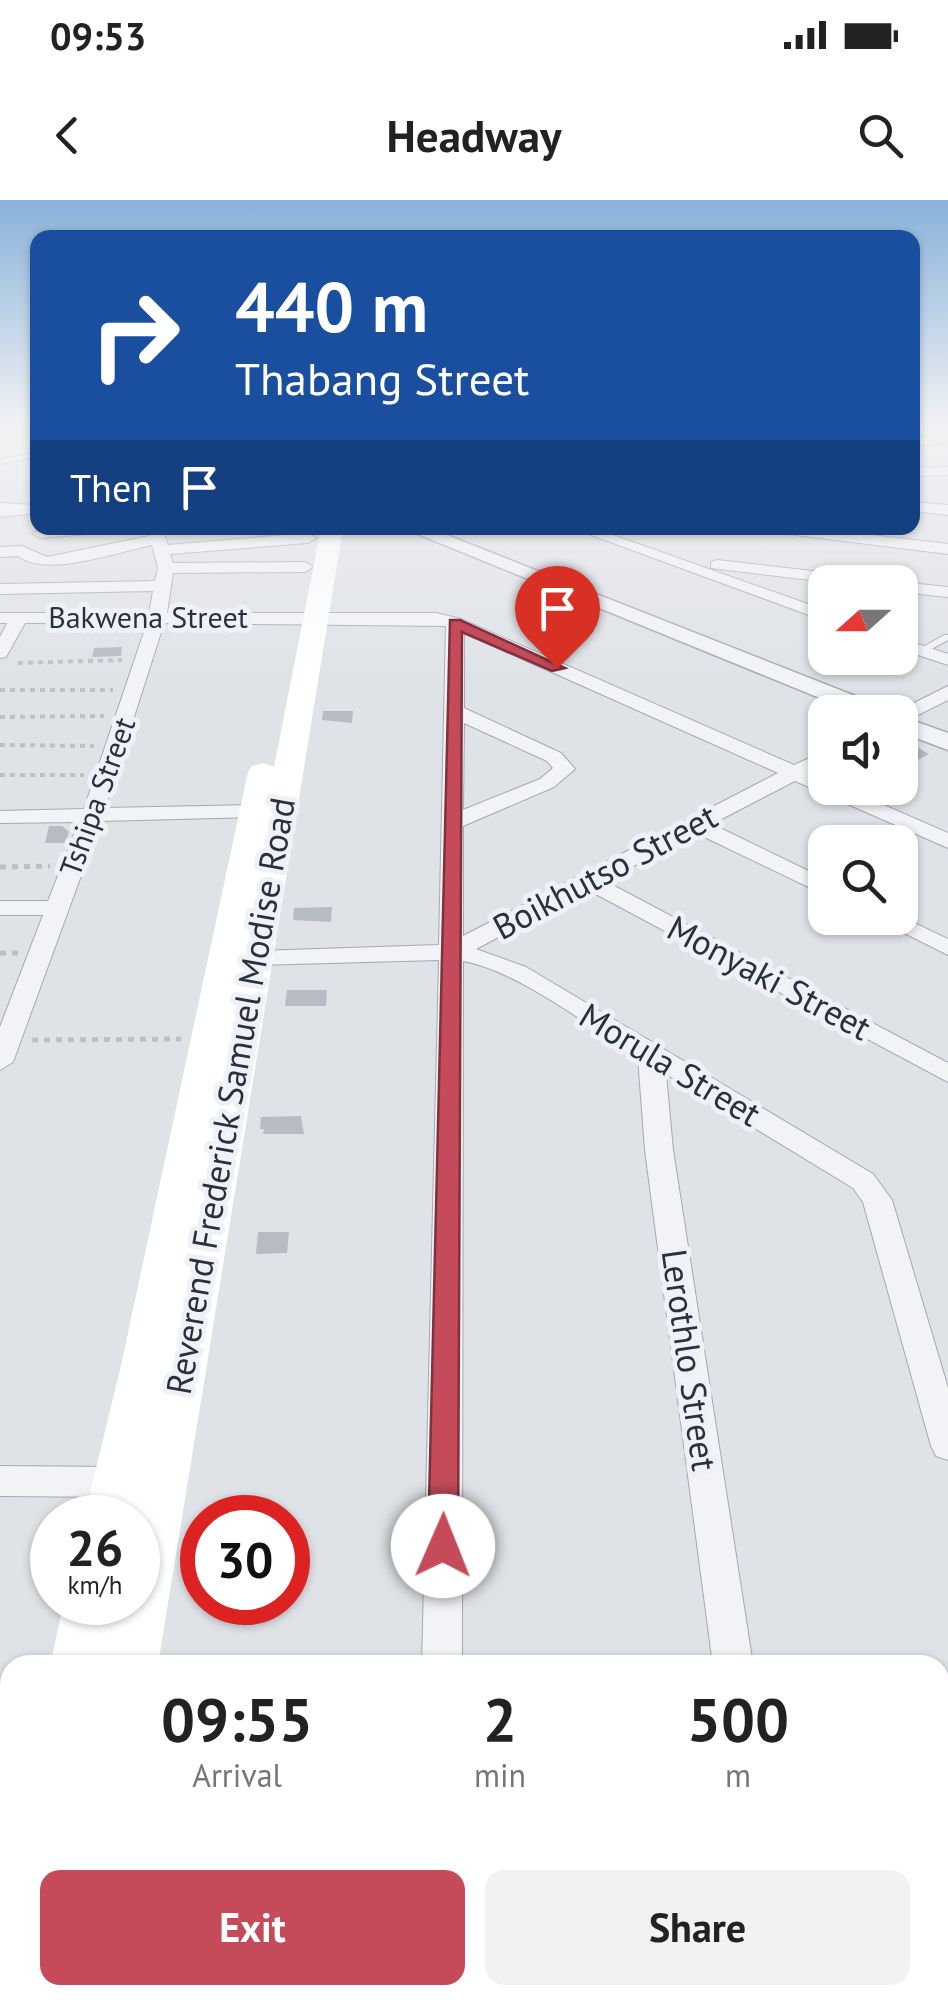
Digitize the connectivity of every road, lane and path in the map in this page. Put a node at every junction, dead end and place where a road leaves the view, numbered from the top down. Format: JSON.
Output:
{"nodes":[{"id":1,"x":431,"y":535,"type":"edge"},
{"id":2,"x":600,"y":535,"type":"edge"},
{"id":3,"x":835,"y":535,"type":"edge"},
{"id":4,"x":313,"y":540,"type":"edge"},
{"id":5,"x":948,"y":549,"type":"edge"},
{"id":6,"x":0,"y":552,"type":"edge"},
{"id":7,"x":161,"y":554,"type":"edge"},
{"id":8,"x":676,"y":561,"type":"junction"},
{"id":9,"x":808,"y":576,"type":"edge"},
{"id":10,"x":918,"y":588,"type":"edge"},
{"id":11,"x":0,"y":589,"type":"edge"},
{"id":12,"x":948,"y":592,"type":"edge"},
{"id":13,"x":808,"y":610,"type":"edge"},
{"id":14,"x":308,"y":617,"type":"junction"},
{"id":15,"x":9,"y":618,"type":"edge"},
{"id":16,"x":157,"y":618,"type":"junction"},
{"id":17,"x":455,"y":623,"type":"junction"},
{"id":18,"x":947,"y":637,"type":"edge"},
{"id":19,"x":918,"y":650,"type":"edge"},
{"id":20,"x":922,"y":651,"type":"junction"},
{"id":21,"x":0,"y":653,"type":"edge"},
{"id":22,"x":145,"y":660,"type":"junction"},
{"id":23,"x":948,"y":660,"type":"edge"},
{"id":24,"x":18,"y":664,"type":"dead end"},
{"id":25,"x":0,"y":690,"type":"edge"},
{"id":26,"x":136,"y":690,"type":"junction"},
{"id":27,"x":948,"y":692,"type":"edge"},
{"id":28,"x":831,"y":695,"type":"edge"},
{"id":29,"x":918,"y":710,"type":"edge"},
{"id":30,"x":454,"y":711,"type":"junction"},
{"id":31,"x":0,"y":716,"type":"edge"},
{"id":32,"x":127,"y":716,"type":"junction"},
{"id":33,"x":918,"y":729,"type":"edge"},
{"id":34,"x":948,"y":742,"type":"edge"},
{"id":35,"x":0,"y":745,"type":"edge"},
{"id":36,"x":116,"y":746,"type":"junction"},
{"id":37,"x":808,"y":766,"type":"edge"},
{"id":38,"x":796,"y":772,"type":"junction"},
{"id":39,"x":107,"y":775,"type":"junction"},
{"id":40,"x":0,"y":776,"type":"edge"},
{"id":41,"x":808,"y":777,"type":"edge"},
{"id":42,"x":869,"y":805,"type":"edge"},
{"id":43,"x":255,"y":811,"type":"junction"},
{"id":44,"x":92,"y":815,"type":"junction"},
{"id":45,"x":0,"y":816,"type":"edge"},
{"id":46,"x":454,"y":822,"type":"junction"},
{"id":47,"x":696,"y":825,"type":"junction"},
{"id":48,"x":948,"y":841,"type":"edge"},
{"id":49,"x":73,"y":866,"type":"junction"},
{"id":50,"x":0,"y":867,"type":"edge"},
{"id":51,"x":808,"y":880,"type":"edge"},
{"id":52,"x":591,"y":882,"type":"junction"},
{"id":53,"x":0,"y":908,"type":"edge"},
{"id":54,"x":58,"y":908,"type":"junction"},
{"id":55,"x":918,"y":933,"type":"edge"},
{"id":56,"x":948,"y":948,"type":"edge"},
{"id":57,"x":451,"y":952,"type":"junction"},
{"id":58,"x":258,"y":958,"type":"junction"},
{"id":59,"x":10,"y":1002,"type":"edge"},
{"id":60,"x":208,"y":1039,"type":"junction"},
{"id":61,"x":9,"y":1040,"type":"junction"},
{"id":62,"x":651,"y":1056,"type":"junction"},
{"id":63,"x":0,"y":1062,"type":"edge"},
{"id":64,"x":948,"y":1074,"type":"edge"},
{"id":65,"x":948,"y":1446,"type":"edge"},
{"id":66,"x":0,"y":1481,"type":"edge"},
{"id":67,"x":84,"y":1495,"type":"edge"},
{"id":68,"x":115,"y":1495,"type":"edge"},
{"id":69,"x":87,"y":1625,"type":"edge"},
{"id":70,"x":81,"y":1655,"type":"edge"},
{"id":71,"x":131,"y":1655,"type":"edge"},
{"id":72,"x":442,"y":1655,"type":"edge"},
{"id":73,"x":732,"y":1655,"type":"edge"}],
"edges":[{"from":1,"to":28,"type":"street"},
{"from":2,"to":8,"type":"street"},
{"from":3,"to":5,"type":"street"},
{"from":4,"to":7,"type":"street"},
{"from":4,"to":7,"type":"street"},
{"from":4,"to":14,"type":"main road","name":"Reverend Frederick Samuel Modise Road"},
{"from":6,"to":7,"type":"street"},
{"from":7,"to":11,"type":"street"},
{"from":7,"to":16,"type":"street","name":"Tshipa Street"},
{"from":8,"to":9,"type":"street"},
{"from":8,"to":13,"type":"street"},
{"from":10,"to":12,"type":"street"},
{"from":14,"to":16,"type":"street","name":"Bakwena Street"},
{"from":14,"to":17,"type":"street","name":"Bakwena Street"},
{"from":14,"to":43,"type":"main road","name":"Reverend Frederick Samuel Modise Road"},
{"from":14,"to":58,"type":"main road","name":"Reverend Frederick Samuel Modise Road"},
{"from":15,"to":16,"type":"street","name":"Bakwena Street"},
{"from":15,"to":21,"type":"street"},
{"from":16,"to":22,"type":"street","name":"Tshipa Street"},
{"from":17,"to":30,"type":"street"},
{"from":17,"to":38,"type":"street","name":"Bakwena Street"},
{"from":18,"to":20,"type":"lane"},
{"from":19,"to":20,"type":"street"},
{"from":20,"to":23,"type":"street"},
{"from":22,"to":24,"type":"path"},
{"from":22,"to":26,"type":"street","name":"Tshipa Street"},
{"from":25,"to":26,"type":"path"},
{"from":26,"to":32,"type":"street","name":"Tshipa Street"},
{"from":27,"to":29,"type":"street"},
{"from":30,"to":46,"type":"street"},
{"from":30,"to":46,"type":"street"},
{"from":31,"to":32,"type":"path"},
{"from":32,"to":36,"type":"street","name":"Tshipa Street"},
{"from":33,"to":34,"type":"street"},
{"from":35,"to":36,"type":"path"},
{"from":36,"to":39,"type":"street","name":"Tshipa Street"},
{"from":37,"to":38,"type":"street","name":"Boikhutso Street"},
{"from":38,"to":41,"type":"street","name":"Bakwena Street"},
{"from":38,"to":47,"type":"street","name":"Boikhutso Street"},
{"from":39,"to":40,"type":"path"},
{"from":39,"to":44,"type":"street","name":"Tshipa Street"},
{"from":42,"to":48,"type":"street","name":"Bakwena Street"},
{"from":43,"to":44,"type":"street"},
{"from":43,"to":60,"type":"main road","name":"Reverend Frederick Samuel Modise Road"},
{"from":44,"to":45,"type":"street"},
{"from":44,"to":49,"type":"street","name":"Tshipa Street"},
{"from":46,"to":57,"type":"street"},
{"from":47,"to":51,"type":"street"},
{"from":47,"to":52,"type":"street","name":"Boikhutso Street"},
{"from":49,"to":50,"type":"path"},
{"from":49,"to":54,"type":"street","name":"Tshipa Street"},
{"from":52,"to":57,"type":"street","name":"Boikhutso Street"},
{"from":52,"to":64,"type":"street","name":"Monyaki Street"},
{"from":53,"to":54,"type":"street"},
{"from":54,"to":59,"type":"street","name":"Tshipa Street"},
{"from":55,"to":56,"type":"street"},
{"from":57,"to":58,"type":"street","name":"Boikhutso Street"},
{"from":57,"to":62,"type":"street","name":"Morula Street"},
{"from":57,"to":72,"type":"street"},
{"from":58,"to":71,"type":"main road","name":"Reverend Frederick Samuel Modise Road"},
{"from":59,"to":61,"type":"street","name":"Tshipa Street"},
{"from":60,"to":61,"type":"path"},
{"from":60,"to":68,"type":"main road","name":"Reverend Frederick Samuel Modise Road"},
{"from":61,"to":63,"type":"street","name":"Tshipa Street"},
{"from":62,"to":65,"type":"street","name":"Morula Street"},
{"from":62,"to":73,"type":"street","name":"Lerothlo Street"},
{"from":66,"to":67,"type":"street"},
{"from":69,"to":70,"type":"main road"}]}
